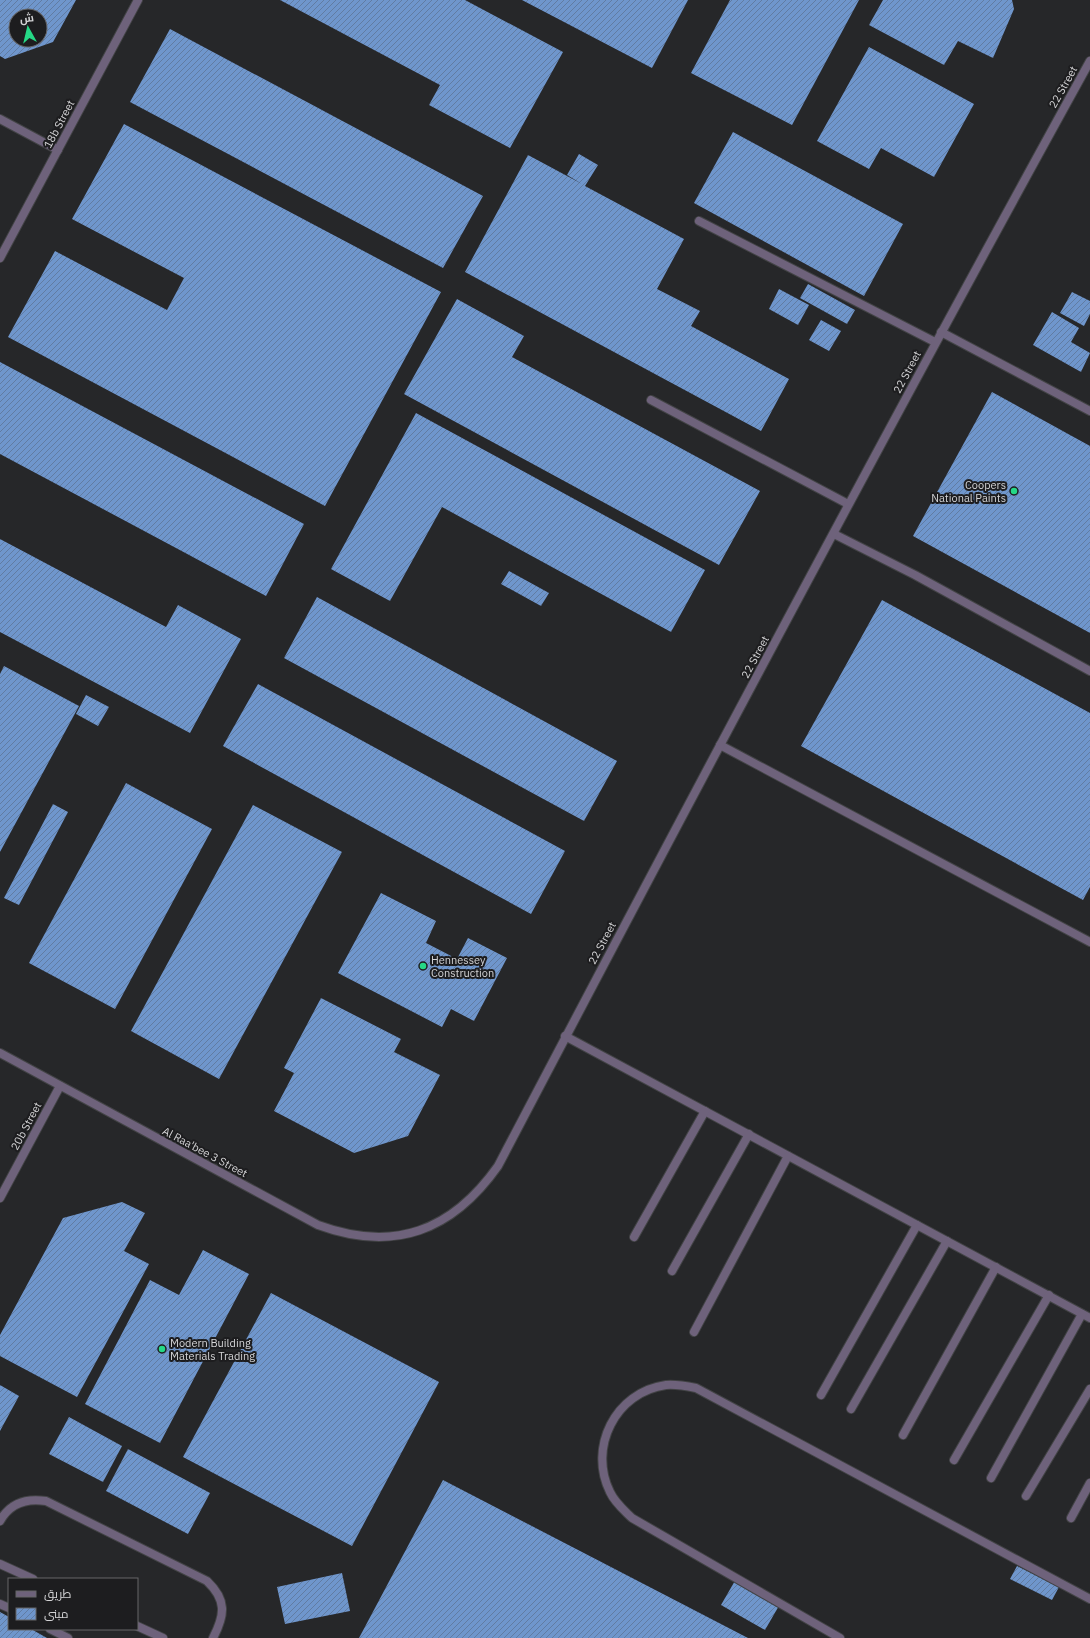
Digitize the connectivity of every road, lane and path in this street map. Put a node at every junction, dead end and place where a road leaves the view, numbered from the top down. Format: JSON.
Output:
{"nodes":[{"id":1,"x":138,"y":0,"type":"edge"},
{"id":2,"x":1090,"y":61,"type":"edge"},
{"id":3,"x":0,"y":118,"type":"edge"},
{"id":4,"x":58,"y":150,"type":"junction"},
{"id":5,"x":699,"y":221,"type":"dead end"},
{"id":6,"x":0,"y":258,"type":"edge"},
{"id":7,"x":941,"y":332,"type":"junction"},
{"id":8,"x":935,"y":342,"type":"junction"},
{"id":9,"x":651,"y":400,"type":"dead end"},
{"id":10,"x":1090,"y":411,"type":"edge"},
{"id":11,"x":848,"y":504,"type":"junction"},
{"id":12,"x":834,"y":534,"type":"junction"},
{"id":13,"x":1090,"y":671,"type":"edge"},
{"id":14,"x":720,"y":745,"type":"junction"},
{"id":15,"x":1090,"y":942,"type":"edge"},
{"id":16,"x":565,"y":1036,"type":"junction"},
{"id":17,"x":0,"y":1053,"type":"edge"},
{"id":18,"x":60,"y":1086,"type":"junction"},
{"id":19,"x":705,"y":1111,"type":"junction"},
{"id":20,"x":749,"y":1134,"type":"junction"},
{"id":21,"x":788,"y":1156,"type":"junction"},
{"id":22,"x":0,"y":1198,"type":"edge"},
{"id":23,"x":917,"y":1225,"type":"junction"},
{"id":24,"x":409,"y":1234,"type":"joint"},
{"id":25,"x":634,"y":1237,"type":"dead end"},
{"id":26,"x":947,"y":1241,"type":"junction"},
{"id":27,"x":996,"y":1267,"type":"junction"},
{"id":28,"x":672,"y":1271,"type":"dead end"},
{"id":29,"x":1049,"y":1295,"type":"junction"},
{"id":30,"x":1082,"y":1314,"type":"junction"},
{"id":31,"x":1090,"y":1318,"type":"edge"},
{"id":32,"x":694,"y":1332,"type":"dead end"},
{"id":33,"x":1090,"y":1388,"type":"edge"},
{"id":34,"x":821,"y":1395,"type":"dead end"},
{"id":35,"x":851,"y":1409,"type":"dead end"},
{"id":36,"x":903,"y":1435,"type":"dead end"},
{"id":37,"x":954,"y":1460,"type":"dead end"},
{"id":38,"x":991,"y":1478,"type":"dead end"},
{"id":39,"x":1090,"y":1483,"type":"edge"},
{"id":40,"x":1026,"y":1496,"type":"dead end"},
{"id":41,"x":1071,"y":1518,"type":"dead end"},
{"id":42,"x":0,"y":1521,"type":"edge"},
{"id":43,"x":0,"y":1564,"type":"edge"},
{"id":44,"x":31,"y":1578,"type":"edge"},
{"id":45,"x":1090,"y":1599,"type":"edge"},
{"id":46,"x":138,"y":1626,"type":"edge"},
{"id":47,"x":52,"y":1630,"type":"edge"},
{"id":48,"x":68,"y":1638,"type":"edge"},
{"id":49,"x":163,"y":1638,"type":"edge"},
{"id":50,"x":213,"y":1638,"type":"edge"},
{"id":51,"x":840,"y":1638,"type":"edge"}],
"edges":[{"from":1,"to":4,"type":"street","name":"18b Street"},
{"from":2,"to":7,"type":"street","name":"22 Street"},
{"from":3,"to":4,"type":"street"},
{"from":4,"to":6,"type":"street","name":"18b Street"},
{"from":5,"to":8,"type":"street"},
{"from":7,"to":8,"type":"street","name":"22 Street"},
{"from":7,"to":10,"type":"street"},
{"from":8,"to":11,"type":"street","name":"22 Street"},
{"from":9,"to":11,"type":"street"},
{"from":11,"to":12,"type":"street","name":"22 Street"},
{"from":12,"to":13,"type":"street"},
{"from":12,"to":14,"type":"street","name":"22 Street"},
{"from":14,"to":15,"type":"street"},
{"from":14,"to":16,"type":"street","name":"22 Street"},
{"from":16,"to":19,"type":"street"},
{"from":16,"to":24,"type":"street","name":"22 Street"},
{"from":17,"to":18,"type":"street","name":"Al Raa'bee 3 Street"},
{"from":18,"to":22,"type":"street","name":"20b Street"},
{"from":18,"to":24,"type":"street","name":"Al Raa'bee 3 Street"},
{"from":19,"to":20,"type":"street"},
{"from":19,"to":25,"type":"street"},
{"from":20,"to":21,"type":"street"},
{"from":20,"to":28,"type":"street"},
{"from":21,"to":23,"type":"street"},
{"from":21,"to":32,"type":"street"},
{"from":23,"to":26,"type":"street"},
{"from":23,"to":34,"type":"street"},
{"from":26,"to":27,"type":"street"},
{"from":26,"to":35,"type":"street"},
{"from":27,"to":29,"type":"street"},
{"from":27,"to":36,"type":"street"},
{"from":29,"to":30,"type":"street"},
{"from":29,"to":37,"type":"street"},
{"from":30,"to":31,"type":"street"},
{"from":30,"to":38,"type":"street"},
{"from":33,"to":40,"type":"street"},
{"from":39,"to":41,"type":"street"},
{"from":42,"to":50,"type":"street"},
{"from":43,"to":44,"type":"street"},
{"from":45,"to":51,"type":"street"},
{"from":46,"to":49,"type":"street"},
{"from":47,"to":48,"type":"street"}]}
